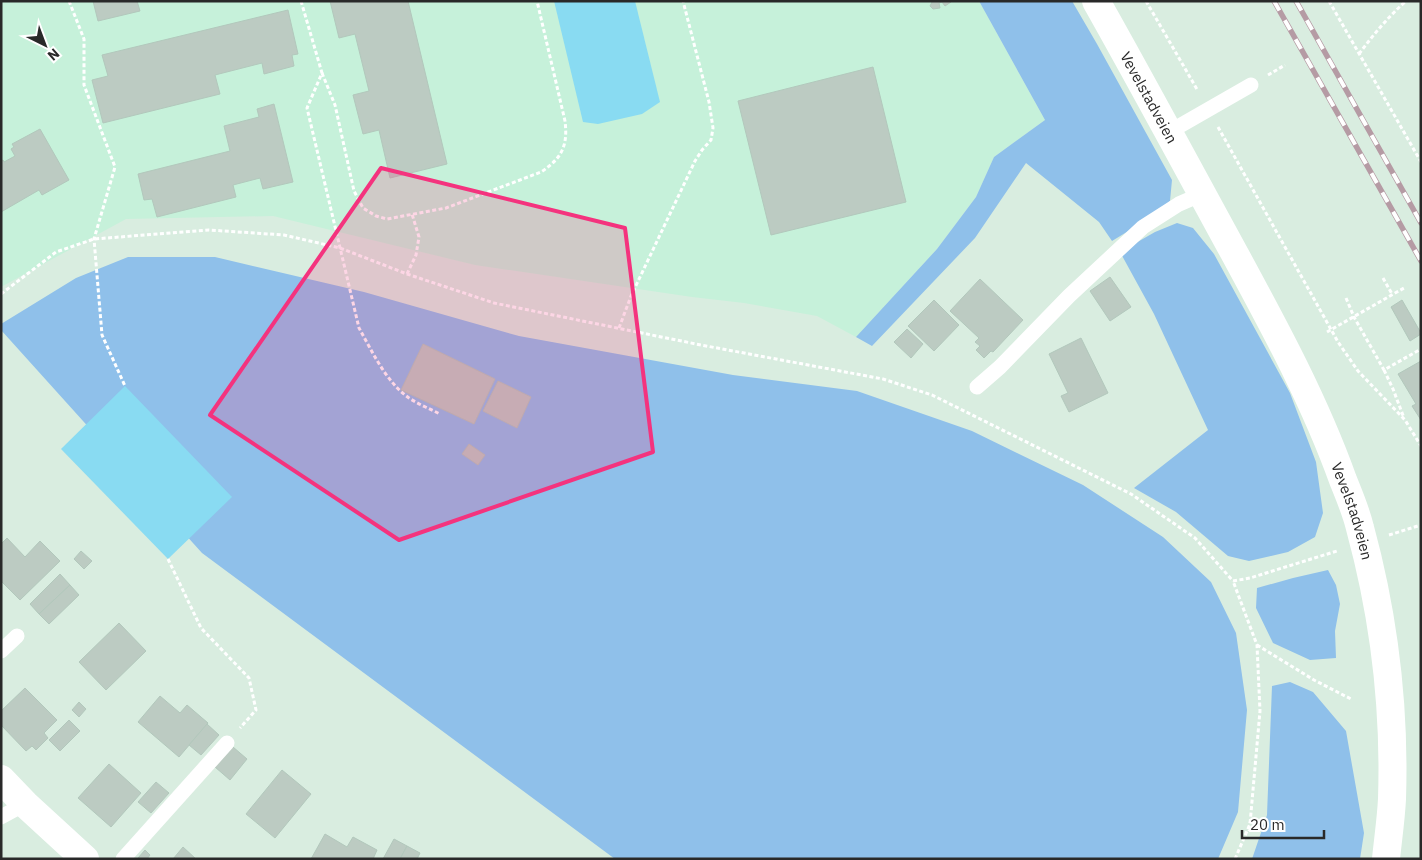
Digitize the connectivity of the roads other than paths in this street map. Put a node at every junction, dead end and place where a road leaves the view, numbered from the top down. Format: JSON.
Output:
{"nodes":[{"id":1,"x":1096,"y":1,"type":"edge"},
{"id":2,"x":1251,"y":85,"type":"dead end"},
{"id":3,"x":1169,"y":132,"type":"junction"},
{"id":4,"x":1202,"y":194,"type":"junction"},
{"id":5,"x":977,"y":387,"type":"dead end"},
{"id":6,"x":17,"y":636,"type":"dead end"},
{"id":7,"x":1,"y":652,"type":"edge"},
{"id":8,"x":227,"y":743,"type":"road end"},
{"id":9,"x":1,"y":779,"type":"edge"},
{"id":10,"x":25,"y":804,"type":"junction"},
{"id":11,"x":1,"y":817,"type":"edge"},
{"id":12,"x":85,"y":859,"type":"edge"},
{"id":13,"x":124,"y":859,"type":"edge"},
{"id":14,"x":1386,"y":859,"type":"edge"}],
"edges":[{"from":1,"to":3,"type":"main road","name":"Vevelstadveien"},
{"from":2,"to":3,"type":"lane"},
{"from":3,"to":4,"type":"main road","name":"Vevelstadveien"},
{"from":4,"to":5,"type":"lane"},
{"from":4,"to":14,"type":"main road","name":"Vevelstadveien"},
{"from":6,"to":7,"type":"lane"},
{"from":8,"to":13,"type":"lane"},
{"from":9,"to":10,"type":"main road"},
{"from":10,"to":11,"type":"lane"},
{"from":10,"to":12,"type":"main road"}]}
